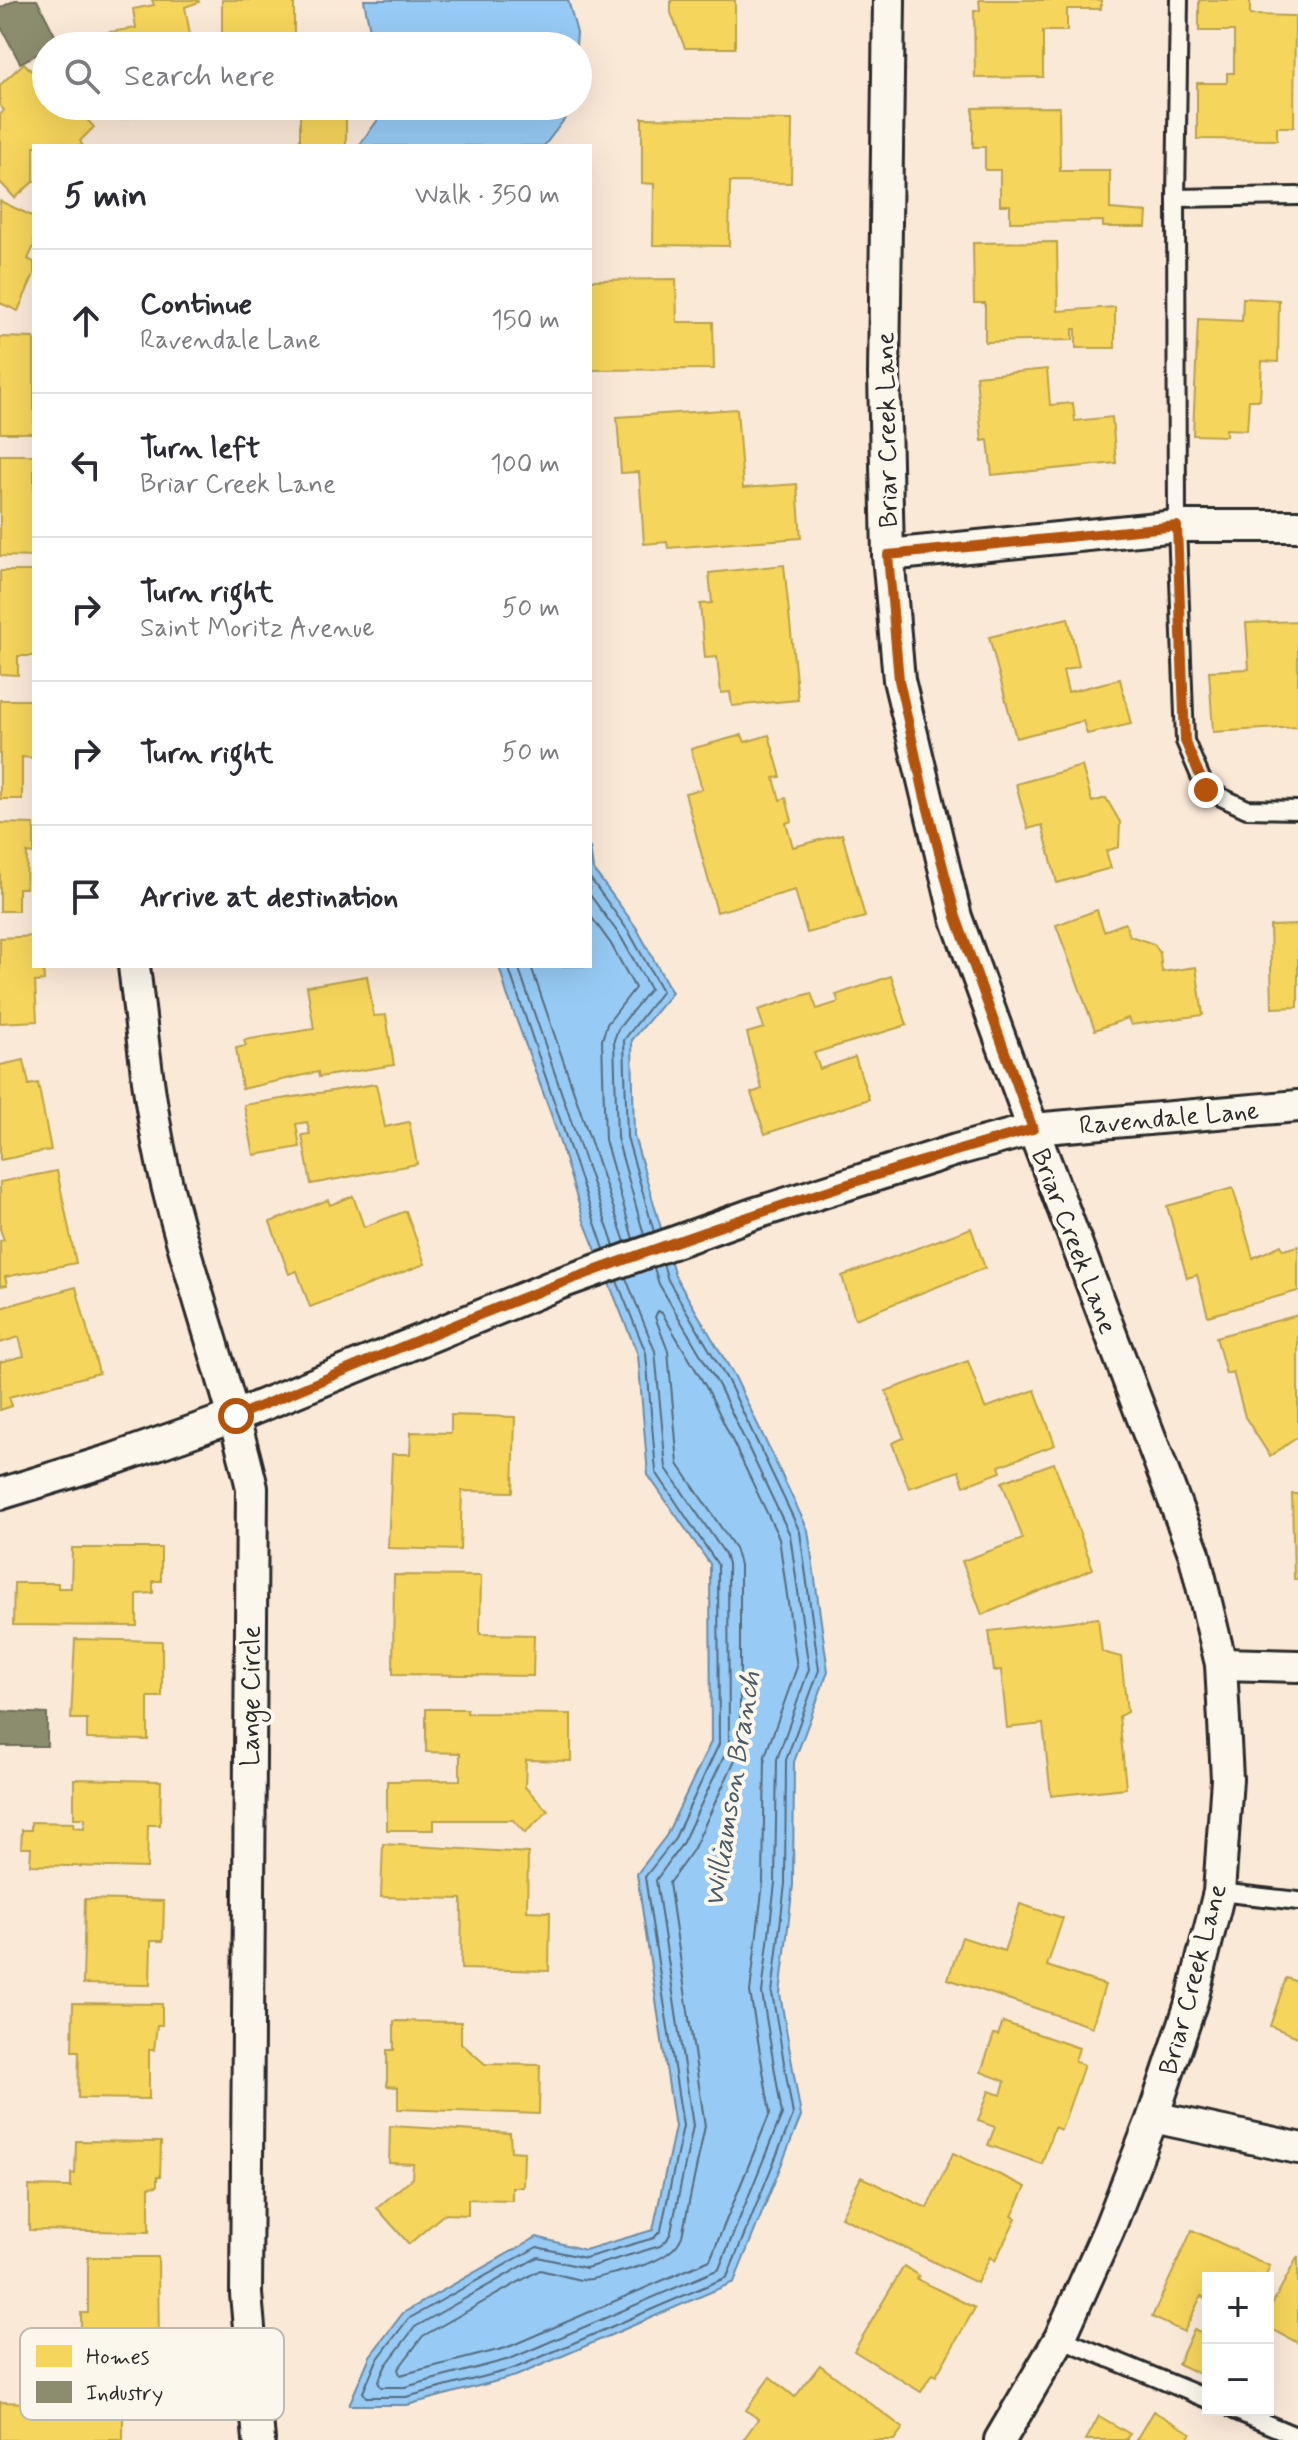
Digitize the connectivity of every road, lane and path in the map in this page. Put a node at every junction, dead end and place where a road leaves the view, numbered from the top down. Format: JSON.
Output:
{"nodes":[{"id":1,"x":889,"y":0,"type":"edge"},
{"id":2,"x":1179,"y":0,"type":"edge"},
{"id":3,"x":1298,"y":196,"type":"edge"},
{"id":4,"x":1176,"y":198,"type":"junction"},
{"id":5,"x":1177,"y":526,"type":"junction"},
{"id":6,"x":1298,"y":526,"type":"edge"},
{"id":7,"x":888,"y":555,"type":"junction"},
{"id":8,"x":1298,"y":810,"type":"edge"},
{"id":9,"x":134,"y":968,"type":"edge"},
{"id":10,"x":1298,"y":1106,"type":"edge"},
{"id":11,"x":1033,"y":1129,"type":"junction"},
{"id":12,"x":236,"y":1416,"type":"junction"},
{"id":13,"x":0,"y":1494,"type":"edge"},
{"id":14,"x":1221,"y":1664,"type":"junction"},
{"id":15,"x":1298,"y":1666,"type":"edge"},
{"id":16,"x":1219,"y":1892,"type":"junction"},
{"id":17,"x":1298,"y":1901,"type":"edge"},
{"id":18,"x":1153,"y":2117,"type":"junction"},
{"id":19,"x":1298,"y":2148,"type":"edge"},
{"id":20,"x":249,"y":2328,"type":"edge"},
{"id":21,"x":1060,"y":2338,"type":"junction"},
{"id":22,"x":1202,"y":2397,"type":"edge"},
{"id":23,"x":1248,"y":2416,"type":"edge"},
{"id":24,"x":257,"y":2420,"type":"edge"},
{"id":25,"x":1298,"y":2437,"type":"edge"},
{"id":26,"x":259,"y":2440,"type":"edge"},
{"id":27,"x":1000,"y":2440,"type":"edge"}],
"edges":[{"from":1,"to":7,"type":"street","name":"Briar Creek Lane"},
{"from":2,"to":4,"type":"lane"},
{"from":3,"to":4,"type":"lane"},
{"from":4,"to":5,"type":"lane"},
{"from":5,"to":6,"type":"street"},
{"from":5,"to":7,"type":"street"},
{"from":5,"to":8,"type":"lane"},
{"from":7,"to":11,"type":"street","name":"Briar Creek Lane"},
{"from":9,"to":12,"type":"street","name":"Lange Circle"},
{"from":10,"to":11,"type":"street","name":"Ravendale Lane"},
{"from":11,"to":12,"type":"street","name":"Ravendale Lane"},
{"from":11,"to":14,"type":"street","name":"Briar Creek Lane"},
{"from":12,"to":13,"type":"street","name":"Ravendale Lane"},
{"from":12,"to":20,"type":"street","name":"Lange Circle"},
{"from":14,"to":15,"type":"street"},
{"from":14,"to":16,"type":"street","name":"Briar Creek Lane"},
{"from":16,"to":17,"type":"lane"},
{"from":16,"to":18,"type":"street","name":"Briar Creek Lane"},
{"from":18,"to":19,"type":"street"},
{"from":18,"to":21,"type":"street","name":"Briar Creek Lane"},
{"from":21,"to":22,"type":"lane"},
{"from":21,"to":27,"type":"street","name":"Briar Creek Lane"},
{"from":23,"to":25,"type":"lane"},
{"from":24,"to":26,"type":"street","name":"Lange Circle"}]}
